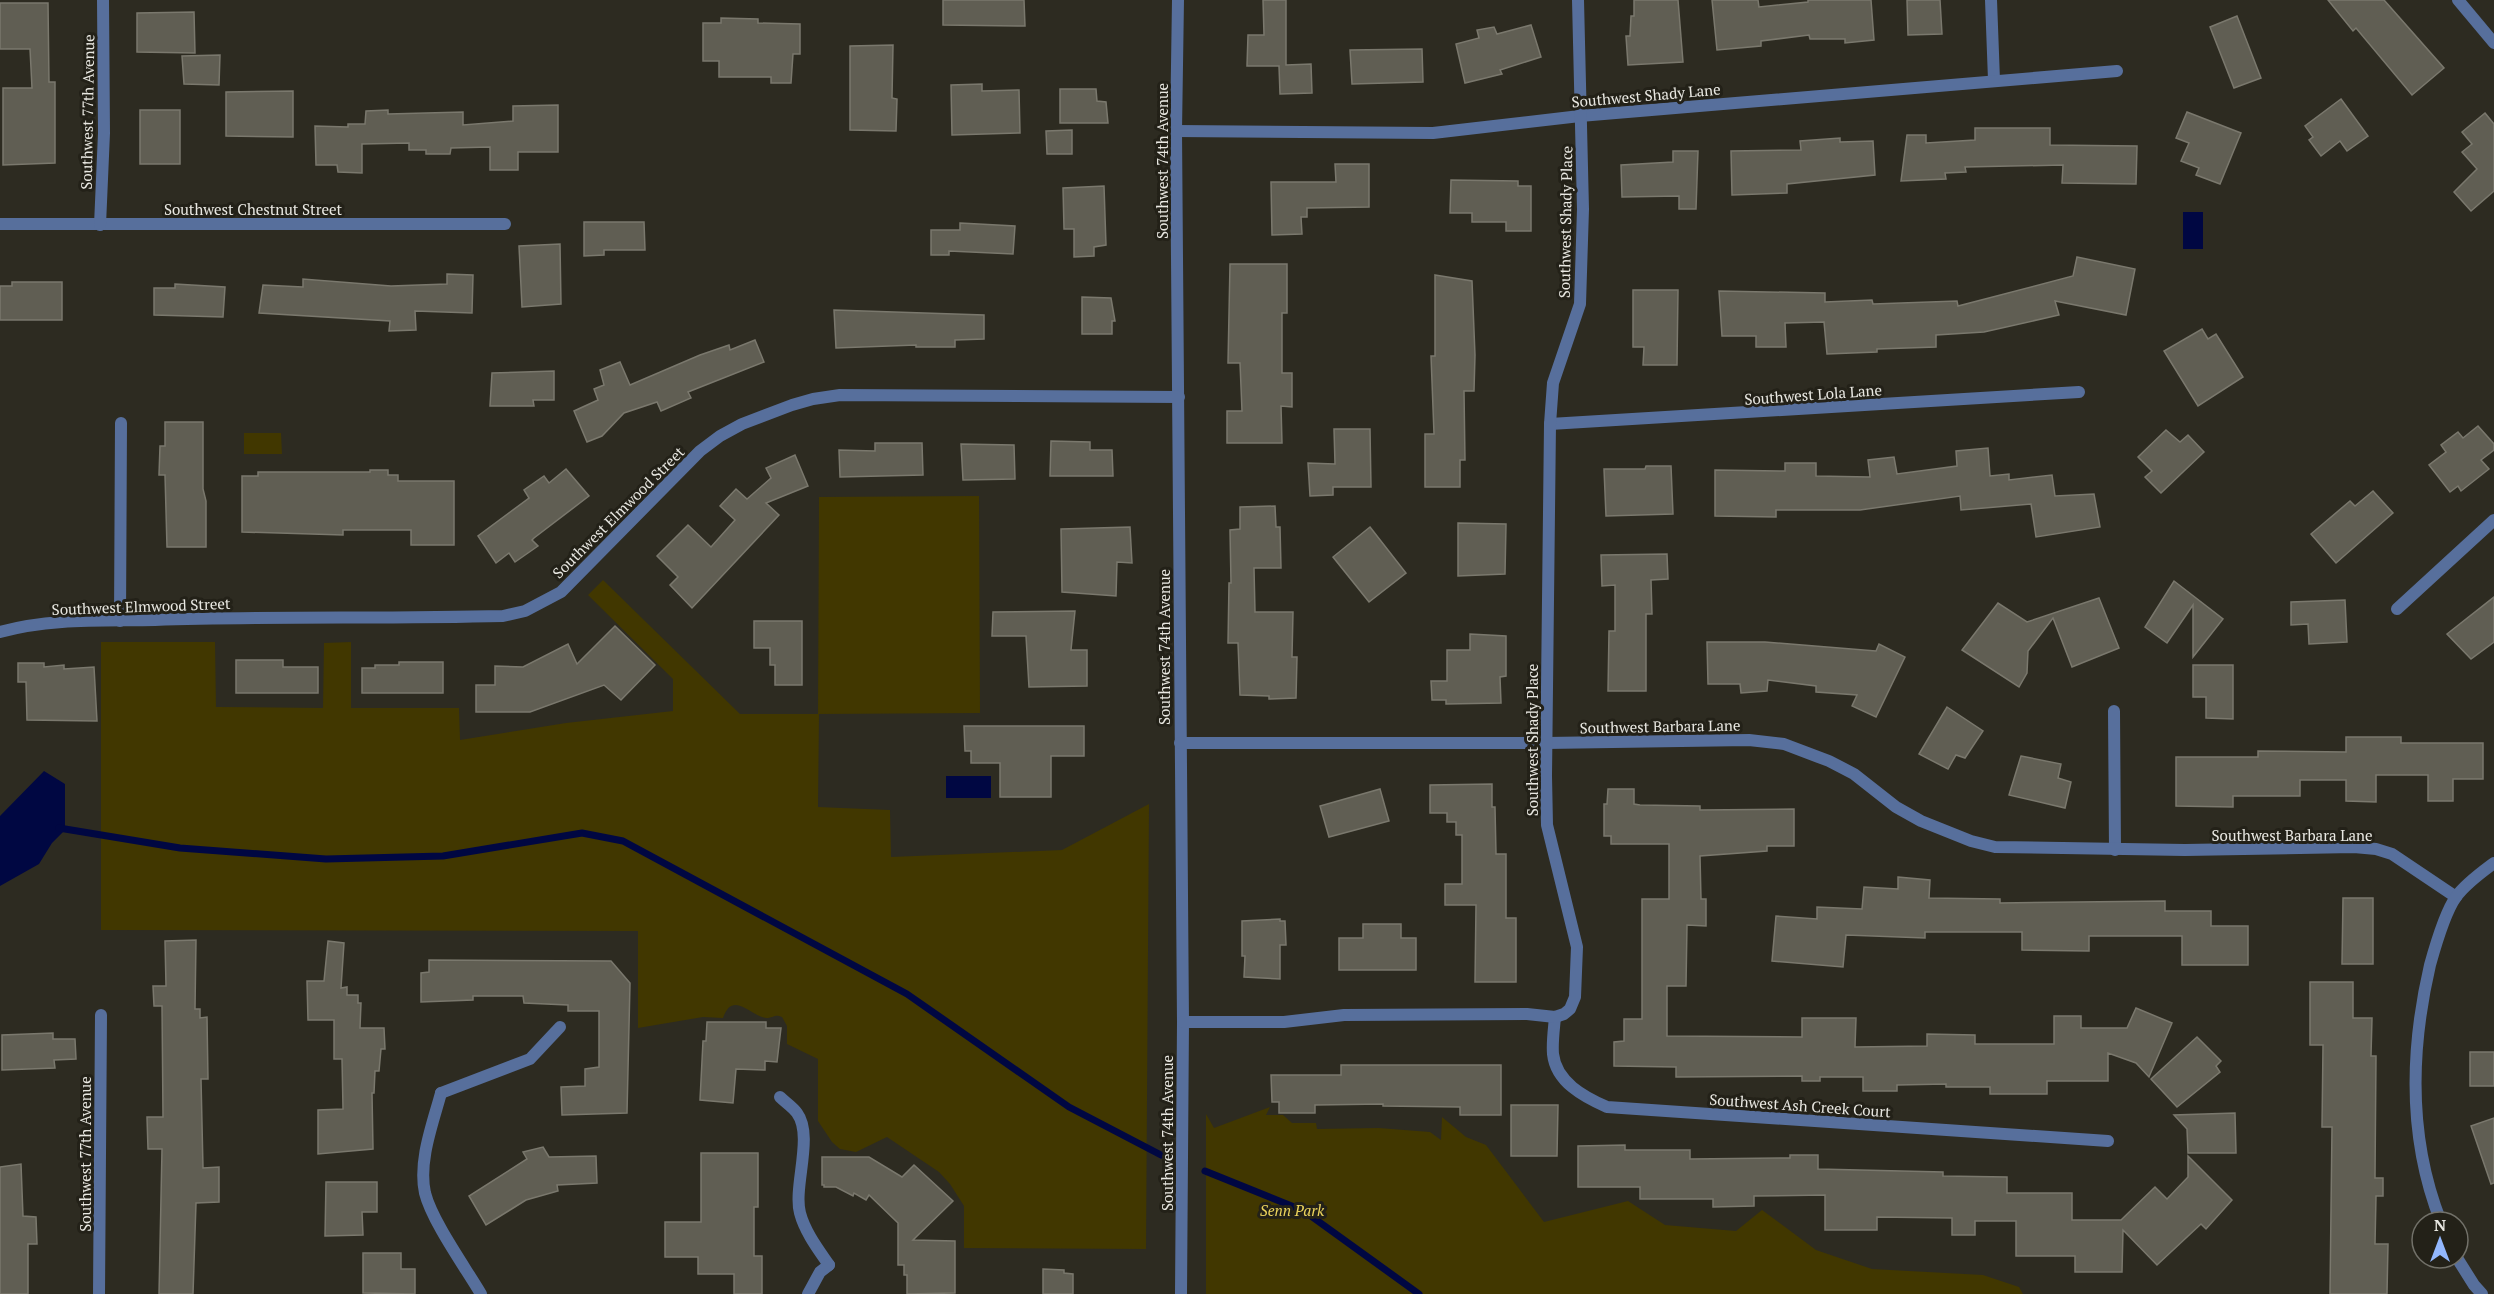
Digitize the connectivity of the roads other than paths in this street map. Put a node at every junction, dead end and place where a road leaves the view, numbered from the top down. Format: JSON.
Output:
{"nodes":[{"id":1,"x":103,"y":0,"type":"edge"},
{"id":2,"x":1178,"y":0,"type":"edge"},
{"id":3,"x":1578,"y":0,"type":"edge"},
{"id":4,"x":1991,"y":0,"type":"edge"},
{"id":5,"x":2458,"y":0,"type":"edge"},
{"id":6,"x":2494,"y":43,"type":"edge"},
{"id":7,"x":2117,"y":71,"type":"dead end"},
{"id":8,"x":1994,"y":80,"type":"junction"},
{"id":9,"x":1580,"y":116,"type":"junction"},
{"id":10,"x":1176,"y":131,"type":"junction"},
{"id":11,"x":0,"y":224,"type":"edge"},
{"id":12,"x":505,"y":224,"type":"dead end"},
{"id":13,"x":100,"y":225,"type":"junction"},
{"id":14,"x":2079,"y":392,"type":"dead end"},
{"id":15,"x":1179,"y":397,"type":"junction"},
{"id":16,"x":121,"y":423,"type":"dead end"},
{"id":17,"x":1550,"y":424,"type":"junction"},
{"id":18,"x":2494,"y":520,"type":"edge"},
{"id":19,"x":2397,"y":609,"type":"dead end"},
{"id":20,"x":120,"y":621,"type":"junction"},
{"id":21,"x":0,"y":632,"type":"edge"},
{"id":22,"x":2114,"y":711,"type":"dead end"},
{"id":23,"x":1180,"y":743,"type":"junction"},
{"id":24,"x":1546,"y":743,"type":"junction"},
{"id":25,"x":2115,"y":850,"type":"junction"},
{"id":26,"x":2494,"y":863,"type":"edge"},
{"id":27,"x":2456,"y":897,"type":"junction"},
{"id":28,"x":101,"y":1015,"type":"dead end"},
{"id":29,"x":1555,"y":1017,"type":"junction"},
{"id":30,"x":1183,"y":1022,"type":"junction"},
{"id":31,"x":560,"y":1027,"type":"dead end"},
{"id":32,"x":780,"y":1097,"type":"dead end"},
{"id":33,"x":2108,"y":1141,"type":"dead end"},
{"id":34,"x":2436,"y":1210,"type":"edge"},
{"id":35,"x":2464,"y":1270,"type":"edge"},
{"id":36,"x":99,"y":1294,"type":"edge"},
{"id":37,"x":481,"y":1294,"type":"edge"},
{"id":38,"x":808,"y":1294,"type":"edge"},
{"id":39,"x":1181,"y":1294,"type":"edge"},
{"id":40,"x":2482,"y":1294,"type":"edge"}],
"edges":[{"from":1,"to":13,"type":"street","name":"Southwest 77th Avenue"},
{"from":2,"to":10,"type":"street","name":"Southwest 74th Avenue"},
{"from":3,"to":9,"type":"street","name":"Southwest Shady Place"},
{"from":4,"to":8,"type":"street"},
{"from":5,"to":6,"type":"street"},
{"from":7,"to":8,"type":"street","name":"Southwest Shady Lane"},
{"from":8,"to":9,"type":"street","name":"Southwest Shady Lane"},
{"from":9,"to":10,"type":"street","name":"Southwest Shady Lane"},
{"from":9,"to":17,"type":"street","name":"Southwest Shady Place"},
{"from":10,"to":15,"type":"street","name":"Southwest 74th Avenue"},
{"from":11,"to":13,"type":"street","name":"Southwest Chestnut Street"},
{"from":12,"to":13,"type":"street","name":"Southwest Chestnut Street"},
{"from":14,"to":17,"type":"street","name":"Southwest Lola Lane"},
{"from":15,"to":20,"type":"street","name":"Southwest Elmwood Street"},
{"from":15,"to":23,"type":"street","name":"Southwest 74th Avenue"},
{"from":16,"to":20,"type":"street"},
{"from":17,"to":24,"type":"street","name":"Southwest Shady Place"},
{"from":18,"to":19,"type":"street"},
{"from":20,"to":21,"type":"street","name":"Southwest Elmwood Street"},
{"from":22,"to":25,"type":"street"},
{"from":23,"to":24,"type":"street","name":"Southwest Barbara Lane"},
{"from":23,"to":30,"type":"street","name":"Southwest 74th Avenue"},
{"from":24,"to":25,"type":"street","name":"Southwest Barbara Lane"},
{"from":24,"to":29,"type":"street","name":"Southwest Shady Place"},
{"from":25,"to":27,"type":"street","name":"Southwest Barbara Lane"},
{"from":26,"to":27,"type":"street"},
{"from":27,"to":34,"type":"street"},
{"from":28,"to":36,"type":"street","name":"Southwest 77th Avenue"},
{"from":29,"to":30,"type":"street"},
{"from":29,"to":33,"type":"street","name":"Southwest Ash Creek Court"},
{"from":30,"to":39,"type":"street","name":"Southwest 74th Avenue"},
{"from":31,"to":37,"type":"street"},
{"from":32,"to":38,"type":"street"},
{"from":35,"to":40,"type":"street"}]}
